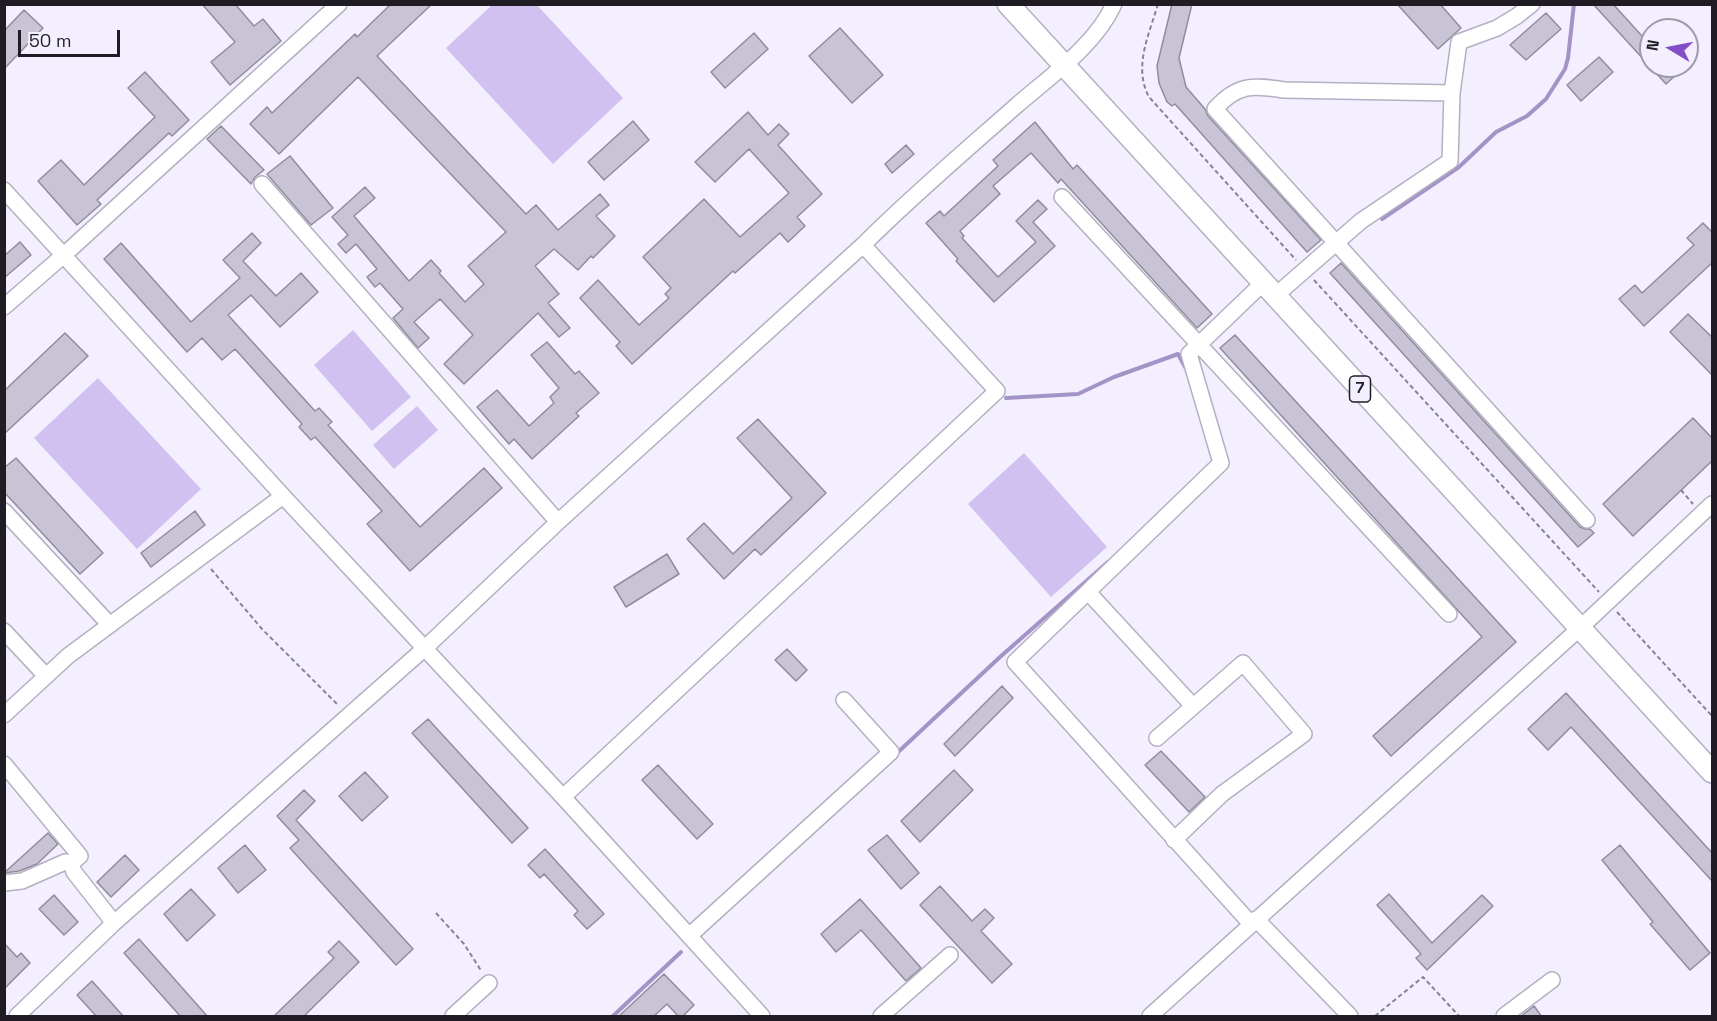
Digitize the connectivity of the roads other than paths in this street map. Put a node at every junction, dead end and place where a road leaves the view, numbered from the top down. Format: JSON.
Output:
{"nodes":[{"id":1,"x":339,"y":4,"type":"edge"},
{"id":2,"x":1008,"y":4,"type":"edge"},
{"id":3,"x":1114,"y":4,"type":"edge"},
{"id":4,"x":1532,"y":4,"type":"edge"},
{"id":5,"x":1064,"y":65,"type":"junction"},
{"id":6,"x":1452,"y":93,"type":"junction"},
{"id":7,"x":262,"y":184,"type":"dead end"},
{"id":8,"x":4,"y":190,"type":"edge"},
{"id":9,"x":1062,"y":197,"type":"dead end"},
{"id":10,"x":1335,"y":243,"type":"junction"},
{"id":11,"x":863,"y":245,"type":"junction"},
{"id":12,"x":65,"y":254,"type":"junction"},
{"id":13,"x":1269,"y":290,"type":"junction"},
{"id":14,"x":4,"y":306,"type":"edge"},
{"id":15,"x":1198,"y":345,"type":"junction"},
{"id":16,"x":283,"y":496,"type":"junction"},
{"id":17,"x":1713,"y":504,"type":"edge"},
{"id":18,"x":4,"y":511,"type":"edge"},
{"id":19,"x":1587,"y":520,"type":"dead end"},
{"id":20,"x":558,"y":522,"type":"junction"},
{"id":21,"x":1088,"y":592,"type":"junction"},
{"id":22,"x":1449,"y":614,"type":"dead end"},
{"id":23,"x":110,"y":625,"type":"junction"},
{"id":24,"x":1580,"y":628,"type":"junction"},
{"id":25,"x":4,"y":631,"type":"edge"},
{"id":26,"x":425,"y":648,"type":"junction"},
{"id":27,"x":46,"y":676,"type":"junction"},
{"id":28,"x":843,"y":700,"type":"dead end"},
{"id":29,"x":1194,"y":706,"type":"junction"},
{"id":30,"x":4,"y":715,"type":"edge"},
{"id":31,"x":1157,"y":738,"type":"dead end"},
{"id":32,"x":4,"y":764,"type":"edge"},
{"id":33,"x":1713,"y":772,"type":"edge"},
{"id":34,"x":563,"y":797,"type":"junction"},
{"id":35,"x":1174,"y":840,"type":"junction"},
{"id":36,"x":71,"y":863,"type":"junction"},
{"id":37,"x":4,"y":883,"type":"edge"},
{"id":38,"x":1253,"y":921,"type":"junction"},
{"id":39,"x":114,"y":923,"type":"junction"},
{"id":40,"x":689,"y":936,"type":"junction"},
{"id":41,"x":950,"y":955,"type":"dead end"},
{"id":42,"x":1552,"y":980,"type":"dead end"},
{"id":43,"x":489,"y":983,"type":"road end"},
{"id":44,"x":17,"y":1017,"type":"edge"},
{"id":45,"x":453,"y":1017,"type":"edge"},
{"id":46,"x":762,"y":1017,"type":"edge"},
{"id":47,"x":881,"y":1017,"type":"edge"},
{"id":48,"x":1150,"y":1017,"type":"edge"},
{"id":49,"x":1350,"y":1017,"type":"edge"},
{"id":50,"x":1504,"y":1017,"type":"edge"}],
"edges":[{"from":1,"to":12,"type":"street"},
{"from":2,"to":5,"type":"highway","number":"7"},
{"from":3,"to":5,"type":"street"},
{"from":4,"to":6,"type":"street"},
{"from":5,"to":11,"type":"street"},
{"from":5,"to":13,"type":"highway","number":"7"},
{"from":6,"to":10,"type":"street"},
{"from":6,"to":10,"type":"street"},
{"from":7,"to":20,"type":"street"},
{"from":8,"to":12,"type":"street"},
{"from":9,"to":15,"type":"street"},
{"from":10,"to":13,"type":"street"},
{"from":10,"to":19,"type":"street"},
{"from":11,"to":20,"type":"street"},
{"from":11,"to":34,"type":"street"},
{"from":12,"to":14,"type":"street"},
{"from":12,"to":16,"type":"street"},
{"from":13,"to":15,"type":"street"},
{"from":13,"to":24,"type":"highway","number":"7"},
{"from":15,"to":21,"type":"street"},
{"from":15,"to":22,"type":"street"},
{"from":16,"to":23,"type":"street"},
{"from":16,"to":26,"type":"street"},
{"from":17,"to":24,"type":"street"},
{"from":18,"to":23,"type":"street"},
{"from":20,"to":26,"type":"street"},
{"from":21,"to":29,"type":"street"},
{"from":21,"to":35,"type":"street"},
{"from":23,"to":27,"type":"street"},
{"from":24,"to":33,"type":"highway","number":"7"},
{"from":24,"to":38,"type":"street"},
{"from":25,"to":27,"type":"street"},
{"from":26,"to":34,"type":"street"},
{"from":26,"to":39,"type":"street"},
{"from":27,"to":30,"type":"street"},
{"from":28,"to":40,"type":"street"},
{"from":29,"to":31,"type":"street"},
{"from":29,"to":35,"type":"street"},
{"from":32,"to":36,"type":"street"},
{"from":34,"to":40,"type":"street"},
{"from":35,"to":38,"type":"street"},
{"from":36,"to":37,"type":"street"},
{"from":36,"to":39,"type":"street"},
{"from":38,"to":48,"type":"street"},
{"from":38,"to":49,"type":"street"},
{"from":39,"to":44,"type":"street"},
{"from":40,"to":46,"type":"street"},
{"from":41,"to":47,"type":"street"},
{"from":42,"to":50,"type":"street"},
{"from":43,"to":45,"type":"street"}]}
